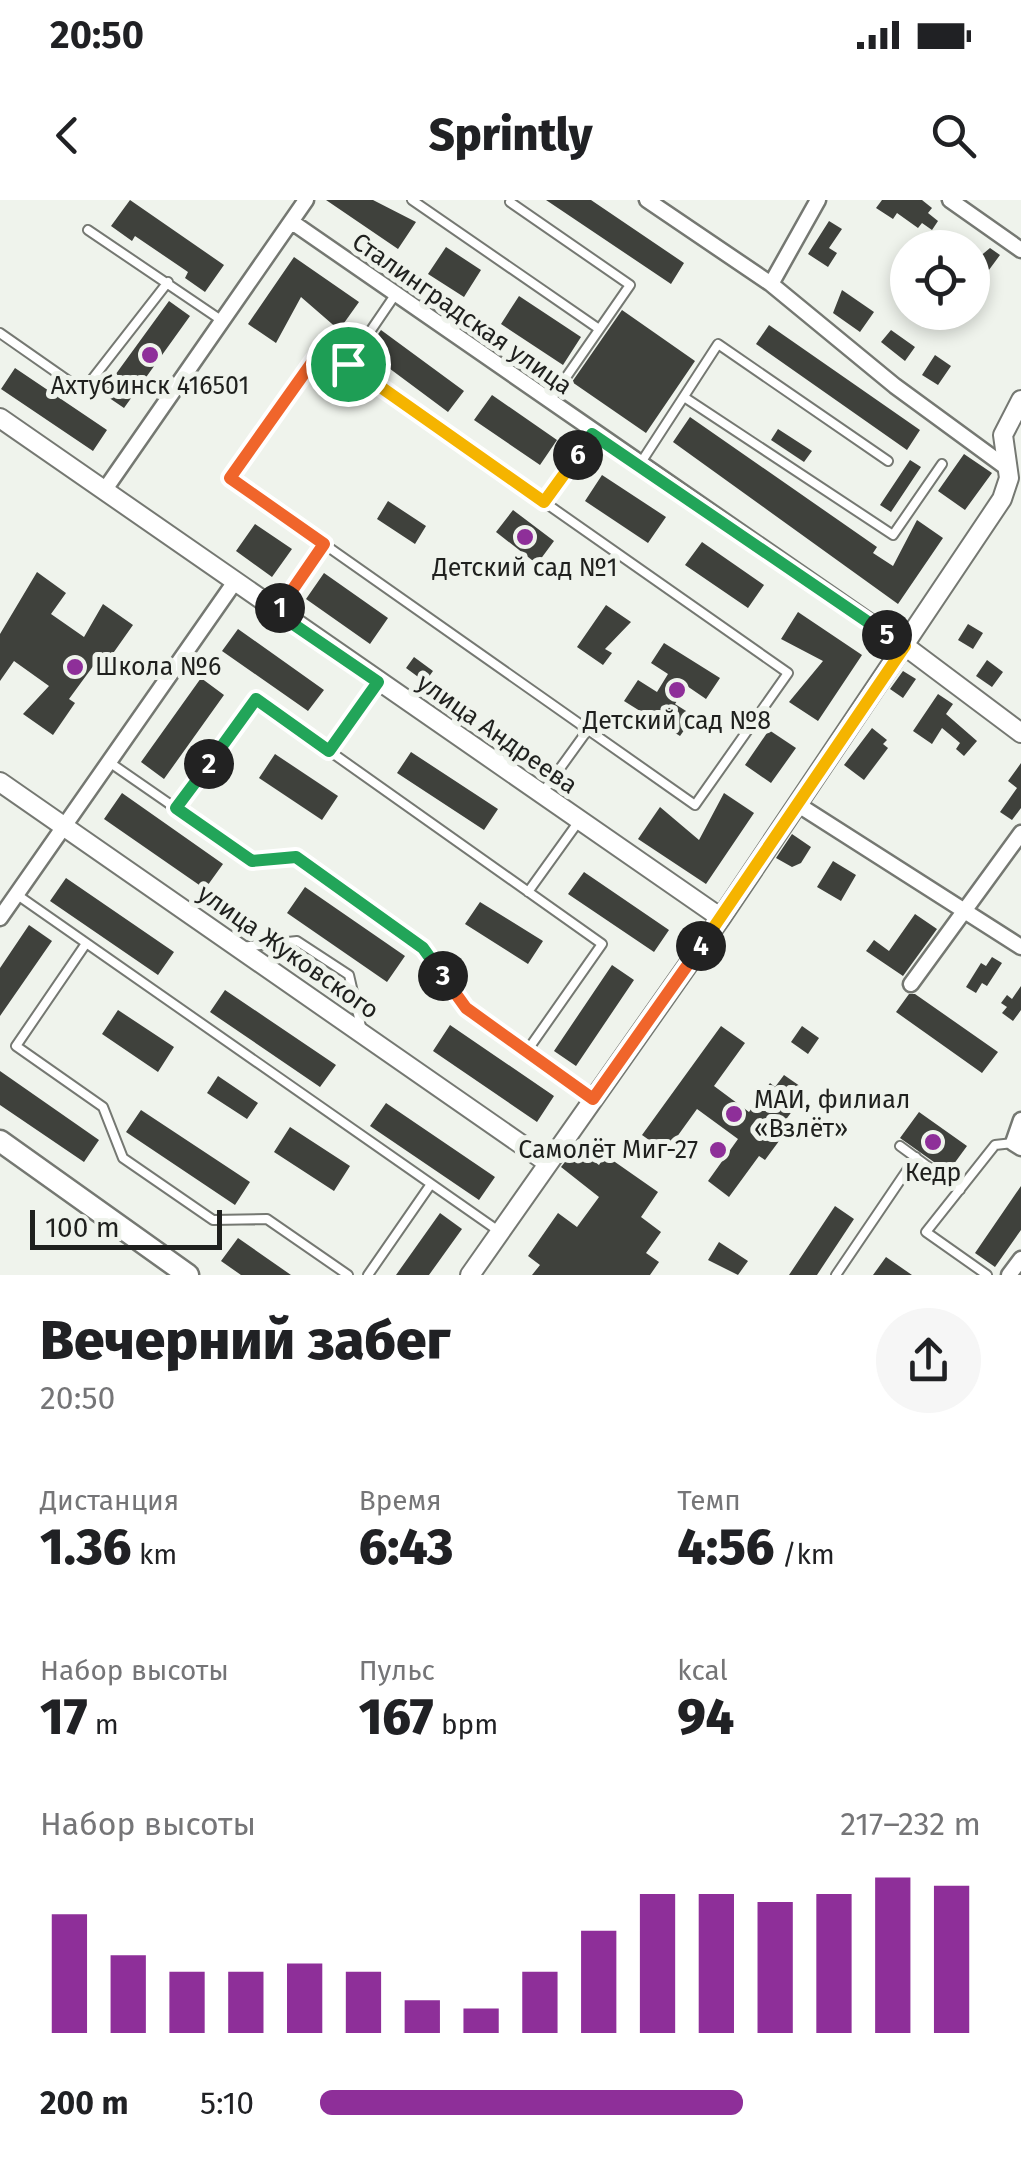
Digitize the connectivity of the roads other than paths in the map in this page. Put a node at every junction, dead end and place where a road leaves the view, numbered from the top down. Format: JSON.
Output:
{"nodes":[{"id":1,"x":306,"y":200,"type":"edge"},
{"id":2,"x":412,"y":200,"type":"edge"},
{"id":3,"x":647,"y":200,"type":"edge"},
{"id":4,"x":818,"y":200,"type":"edge"},
{"id":5,"x":950,"y":200,"type":"edge"},
{"id":6,"x":510,"y":202,"type":"edge"},
{"id":7,"x":292,"y":222,"type":"junction"},
{"id":8,"x":88,"y":230,"type":"dead end"},
{"id":9,"x":1021,"y":250,"type":"edge"},
{"id":10,"x":168,"y":282,"type":"junction"},
{"id":11,"x":771,"y":284,"type":"junction"},
{"id":12,"x":395,"y":295,"type":"junction"},
{"id":13,"x":222,"y":321,"type":"junction"},
{"id":14,"x":599,"y":330,"type":"junction"},
{"id":15,"x":0,"y":333,"type":"edge"},
{"id":16,"x":348,"y":364,"type":"junction"},
{"id":17,"x":684,"y":397,"type":"junction"},
{"id":18,"x":1021,"y":400,"type":"edge"},
{"id":19,"x":548,"y":402,"type":"junction"},
{"id":20,"x":0,"y":418,"type":"edge"},
{"id":21,"x":592,"y":434,"type":"junction"},
{"id":22,"x":888,"y":461,"type":"dead end"},
{"id":23,"x":942,"y":464,"type":"dead end"},
{"id":24,"x":639,"y":466,"type":"junction"},
{"id":25,"x":1011,"y":484,"type":"edge"},
{"id":26,"x":106,"y":488,"type":"junction"},
{"id":27,"x":544,"y":502,"type":"junction"},
{"id":28,"x":324,"y":544,"type":"junction"},
{"id":29,"x":234,"y":584,"type":"junction"},
{"id":30,"x":277,"y":613,"type":"junction"},
{"id":31,"x":905,"y":646,"type":"junction"},
{"id":32,"x":378,"y":682,"type":"junction"},
{"id":33,"x":587,"y":730,"type":"junction"},
{"id":34,"x":1021,"y":734,"type":"edge"},
{"id":35,"x":329,"y":751,"type":"junction"},
{"id":36,"x":109,"y":762,"type":"junction"},
{"id":37,"x":0,"y":782,"type":"edge"},
{"id":38,"x":541,"y":794,"type":"junction"},
{"id":39,"x":797,"y":804,"type":"junction"},
{"id":40,"x":176,"y":808,"type":"junction"},
{"id":41,"x":579,"y":821,"type":"junction"},
{"id":42,"x":64,"y":826,"type":"junction"},
{"id":43,"x":1021,"y":833,"type":"edge"},
{"id":44,"x":528,"y":892,"type":"junction"},
{"id":45,"x":16,"y":894,"type":"junction"},
{"id":46,"x":963,"y":910,"type":"junction"},
{"id":47,"x":0,"y":918,"type":"edge"},
{"id":48,"x":721,"y":918,"type":"junction"},
{"id":49,"x":85,"y":945,"type":"junction"},
{"id":50,"x":1021,"y":947,"type":"edge"},
{"id":51,"x":238,"y":948,"type":"junction"},
{"id":52,"x":911,"y":984,"type":"dead end"},
{"id":53,"x":363,"y":1035,"type":"junction"},
{"id":54,"x":527,"y":1051,"type":"junction"},
{"id":55,"x":593,"y":1099,"type":"junction"},
{"id":56,"x":1021,"y":1120,"type":"edge"},
{"id":57,"x":0,"y":1141,"type":"edge"},
{"id":58,"x":900,"y":1146,"type":"dead end"},
{"id":59,"x":1017,"y":1146,"type":"edge"},
{"id":60,"x":916,"y":1158,"type":"junction"},
{"id":61,"x":548,"y":1163,"type":"junction"},
{"id":62,"x":431,"y":1184,"type":"junction"},
{"id":63,"x":960,"y":1190,"type":"junction"},
{"id":64,"x":500,"y":1232,"type":"junction"},
{"id":65,"x":1021,"y":1259,"type":"edge"},
{"id":66,"x":188,"y":1275,"type":"edge"},
{"id":67,"x":348,"y":1275,"type":"edge"},
{"id":68,"x":368,"y":1275,"type":"edge"},
{"id":69,"x":470,"y":1275,"type":"edge"},
{"id":70,"x":836,"y":1275,"type":"edge"},
{"id":71,"x":987,"y":1275,"type":"edge"},
{"id":72,"x":1009,"y":1275,"type":"edge"}],
"edges":[{"from":1,"to":7,"type":"street"},
{"from":2,"to":14,"type":"lane"},
{"from":3,"to":11,"type":"street"},
{"from":4,"to":11,"type":"street"},
{"from":5,"to":9,"type":"street"},
{"from":6,"to":14,"type":"lane"},
{"from":7,"to":12,"type":"street","name":"Сталинградская улица"},
{"from":7,"to":13,"type":"street"},
{"from":8,"to":10,"type":"lane"},
{"from":10,"to":13,"type":"lane"},
{"from":10,"to":15,"type":"lane"},
{"from":11,"to":25,"type":"street"},
{"from":12,"to":16,"type":"lane"},
{"from":12,"to":19,"type":"street","name":"Сталинградская улица"},
{"from":13,"to":26,"type":"street"},
{"from":14,"to":19,"type":"lane"},
{"from":16,"to":27,"type":"lane"},
{"from":16,"to":28,"type":"lane"},
{"from":17,"to":22,"type":"lane"},
{"from":17,"to":23,"type":"lane"},
{"from":17,"to":24,"type":"lane"},
{"from":18,"to":25,"type":"street"},
{"from":19,"to":21,"type":"street","name":"Сталинградская улица"},
{"from":20,"to":26,"type":"street","name":"улица Андреева"},
{"from":21,"to":24,"type":"street","name":"Сталинградская улица"},
{"from":21,"to":27,"type":"lane"},
{"from":24,"to":31,"type":"street","name":"Сталинградская улица"},
{"from":25,"to":31,"type":"street"},
{"from":26,"to":29,"type":"street","name":"улица Андреева"},
{"from":27,"to":33,"type":"lane"},
{"from":28,"to":30,"type":"lane"},
{"from":28,"to":33,"type":"lane"},
{"from":29,"to":30,"type":"street","name":"улица Андреева"},
{"from":29,"to":36,"type":"street"},
{"from":30,"to":32,"type":"street","name":"улица Андреева"},
{"from":31,"to":34,"type":"street"},
{"from":31,"to":39,"type":"street"},
{"from":32,"to":35,"type":"lane"},
{"from":32,"to":38,"type":"street","name":"улица Андреева"},
{"from":33,"to":38,"type":"lane"},
{"from":35,"to":40,"type":"lane"},
{"from":35,"to":44,"type":"lane"},
{"from":36,"to":40,"type":"lane"},
{"from":36,"to":42,"type":"street"},
{"from":37,"to":42,"type":"street","name":"улица Жуковского"},
{"from":38,"to":41,"type":"street","name":"улица Андреева"},
{"from":39,"to":46,"type":"street"},
{"from":39,"to":48,"type":"street"},
{"from":40,"to":54,"type":"lane"},
{"from":41,"to":44,"type":"lane"},
{"from":41,"to":48,"type":"street","name":"улица Андреева"},
{"from":42,"to":45,"type":"street"},
{"from":42,"to":51,"type":"street","name":"улица Жуковского"},
{"from":43,"to":46,"type":"street"},
{"from":44,"to":54,"type":"lane"},
{"from":45,"to":47,"type":"street"},
{"from":45,"to":49,"type":"lane"},
{"from":46,"to":50,"type":"street"},
{"from":46,"to":52,"type":"street"},
{"from":48,"to":55,"type":"street"},
{"from":49,"to":62,"type":"lane"},
{"from":49,"to":67,"type":"lane"},
{"from":51,"to":53,"type":"street","name":"улица Жуковского"},
{"from":51,"to":53,"type":"lane"},
{"from":53,"to":61,"type":"street","name":"улица Жуковского"},
{"from":54,"to":55,"type":"lane"},
{"from":55,"to":61,"type":"street"},
{"from":56,"to":59,"type":"street"},
{"from":57,"to":66,"type":"main road"},
{"from":58,"to":60,"type":"lane"},
{"from":59,"to":63,"type":"lane"},
{"from":60,"to":63,"type":"lane"},
{"from":60,"to":70,"type":"lane"},
{"from":61,"to":64,"type":"street"},
{"from":62,"to":64,"type":"lane"},
{"from":62,"to":68,"type":"lane"},
{"from":63,"to":71,"type":"lane"},
{"from":64,"to":69,"type":"street"},
{"from":65,"to":72,"type":"street"}]}
